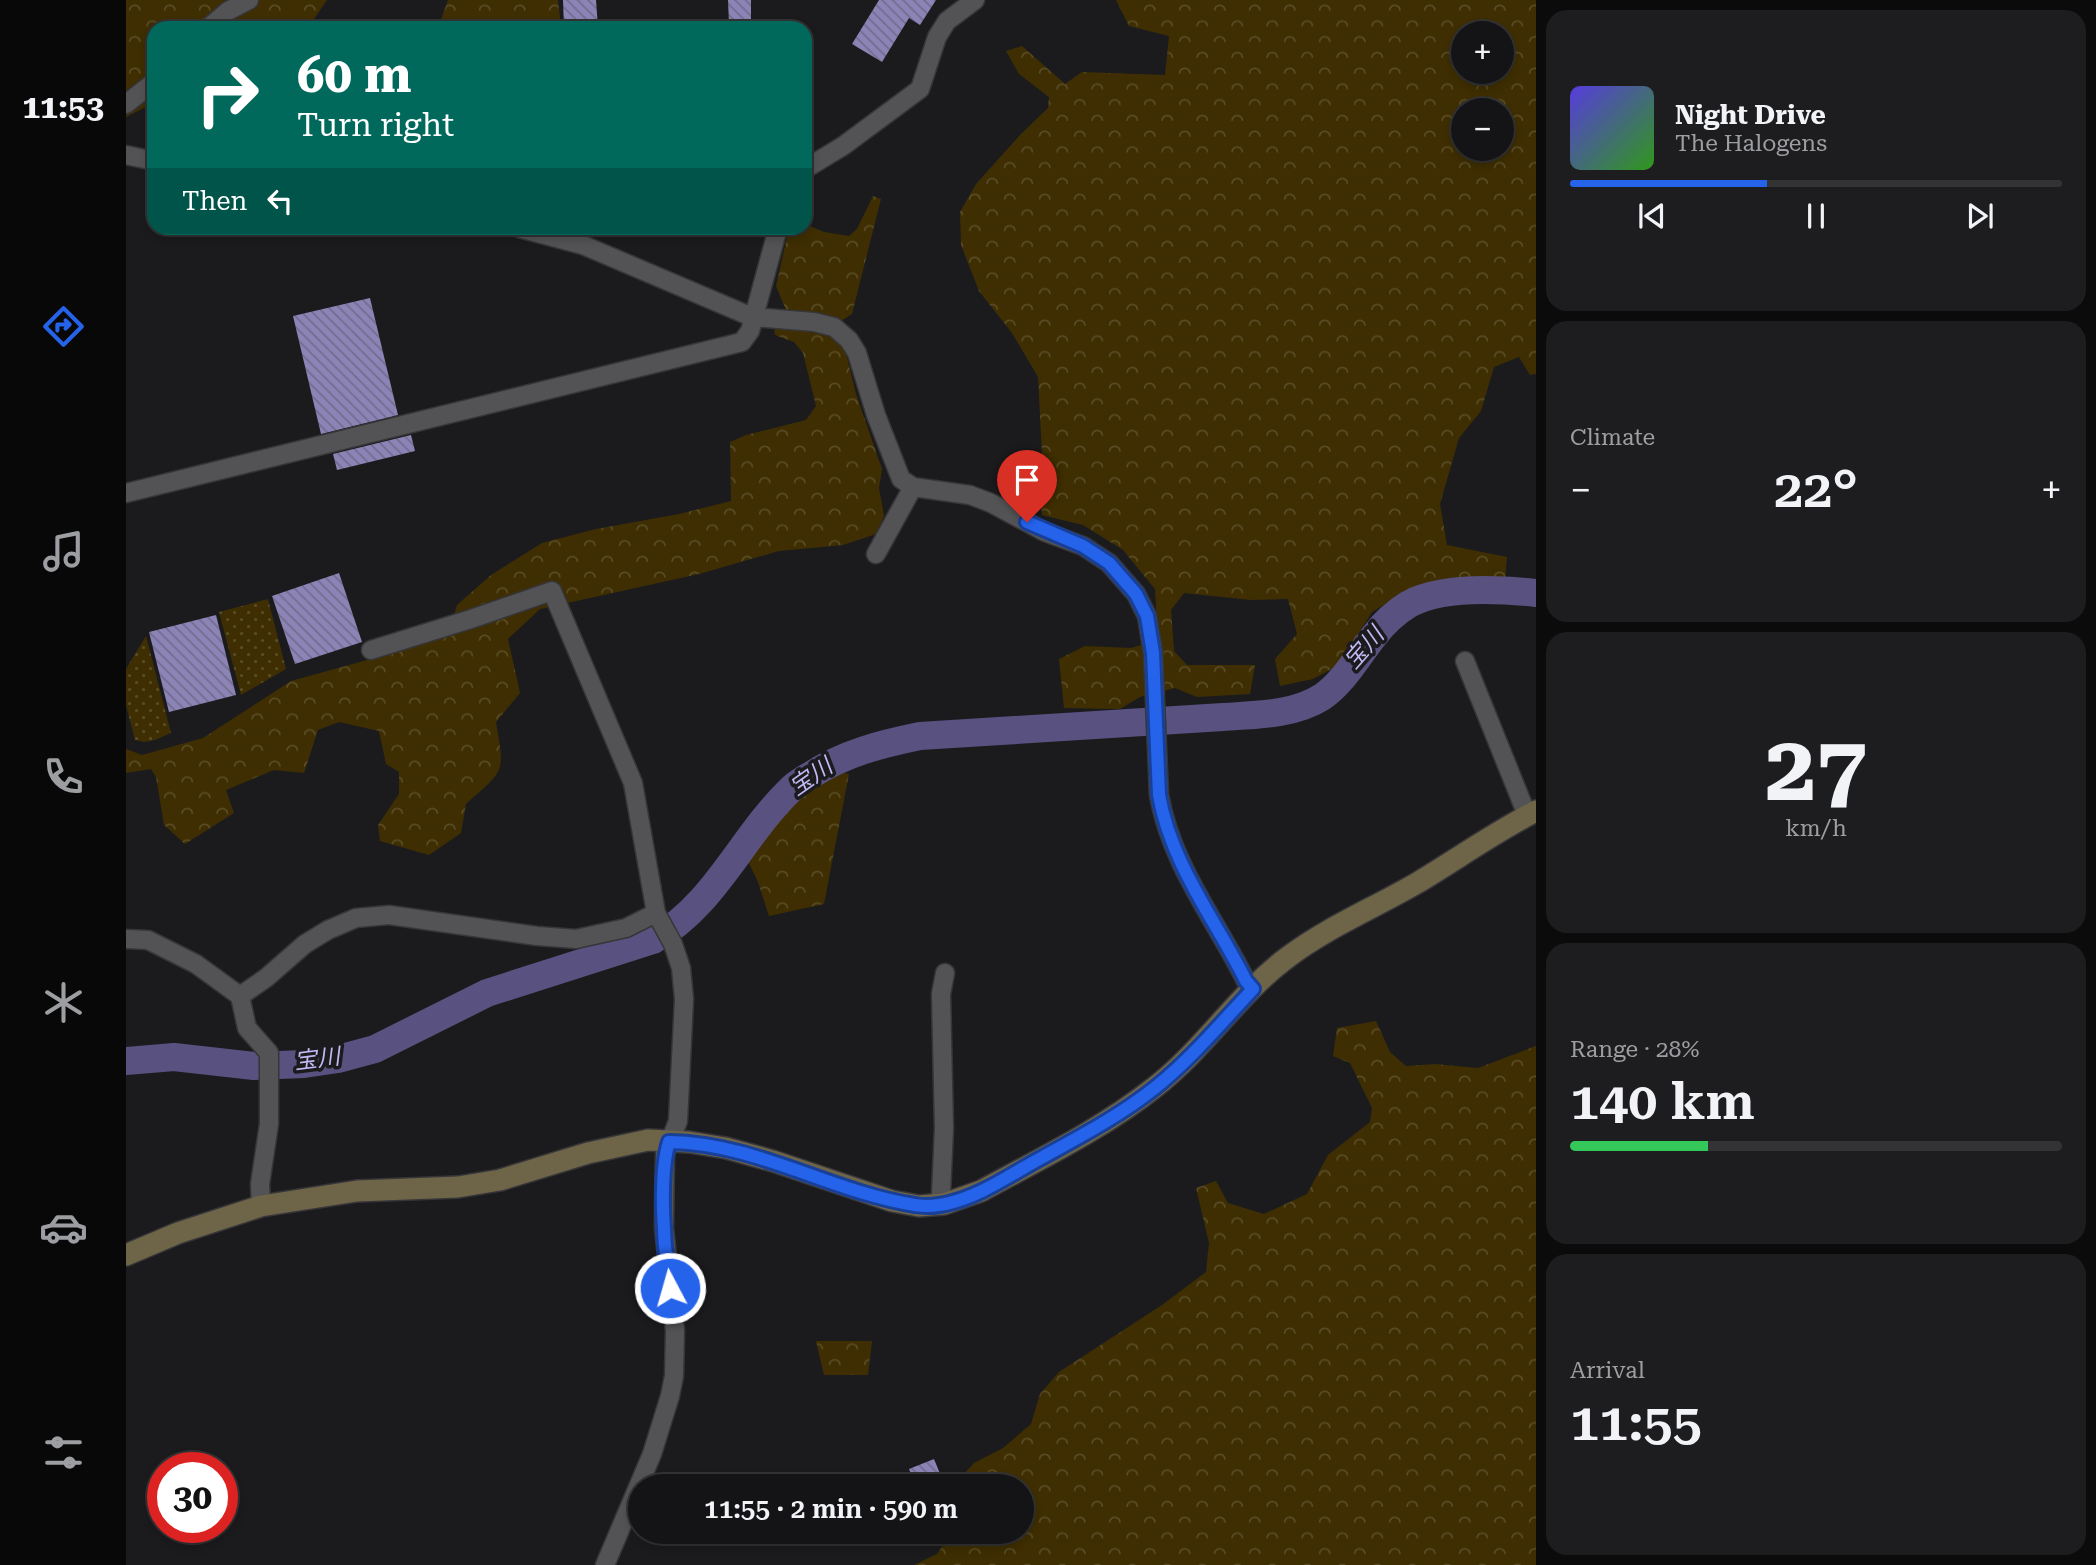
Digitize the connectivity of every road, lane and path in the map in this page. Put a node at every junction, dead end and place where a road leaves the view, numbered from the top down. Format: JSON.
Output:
{"nodes":[{"id":1,"x":249,"y":0,"type":"edge"},
{"id":2,"x":975,"y":0,"type":"edge"},
{"id":3,"x":217,"y":21,"type":"edge"},
{"id":4,"x":147,"y":88,"type":"edge"},
{"id":5,"x":126,"y":104,"type":"edge"},
{"id":6,"x":126,"y":155,"type":"edge"},
{"id":7,"x":147,"y":160,"type":"edge"},
{"id":8,"x":812,"y":165,"type":"edge"},
{"id":9,"x":547,"y":235,"type":"edge"},
{"id":10,"x":776,"y":235,"type":"edge"},
{"id":11,"x":752,"y":317,"type":"junction"},
{"id":12,"x":913,"y":487,"type":"junction"},
{"id":13,"x":126,"y":493,"type":"edge"},
{"id":14,"x":876,"y":554,"type":"dead end"},
{"id":15,"x":371,"y":650,"type":"dead end"},
{"id":16,"x":1465,"y":661,"type":"dead end"},
{"id":17,"x":1532,"y":813,"type":"edge"},
{"id":18,"x":656,"y":913,"type":"junction"},
{"id":19,"x":126,"y":939,"type":"edge"},
{"id":20,"x":945,"y":973,"type":"dead end"},
{"id":21,"x":1253,"y":989,"type":"junction"},
{"id":22,"x":240,"y":996,"type":"junction"},
{"id":23,"x":669,"y":1142,"type":"junction"},
{"id":24,"x":944,"y":1204,"type":"junction"},
{"id":25,"x":261,"y":1206,"type":"junction"},
{"id":26,"x":126,"y":1255,"type":"edge"},
{"id":27,"x":605,"y":1565,"type":"edge"}],
"edges":[{"from":1,"to":3,"type":"street"},
{"from":2,"to":8,"type":"street"},
{"from":4,"to":5,"type":"street"},
{"from":6,"to":7,"type":"street"},
{"from":9,"to":11,"type":"street"},
{"from":10,"to":11,"type":"street"},
{"from":11,"to":12,"type":"street"},
{"from":11,"to":13,"type":"street"},
{"from":12,"to":14,"type":"street"},
{"from":12,"to":21,"type":"street"},
{"from":15,"to":18,"type":"street"},
{"from":16,"to":17,"type":"street"},
{"from":17,"to":21,"type":"street"},
{"from":18,"to":22,"type":"street"},
{"from":18,"to":23,"type":"street"},
{"from":19,"to":22,"type":"street"},
{"from":20,"to":24,"type":"street"},
{"from":21,"to":24,"type":"street"},
{"from":22,"to":25,"type":"street"},
{"from":23,"to":24,"type":"street"},
{"from":23,"to":25,"type":"street"},
{"from":23,"to":27,"type":"street"},
{"from":25,"to":26,"type":"street"}]}
